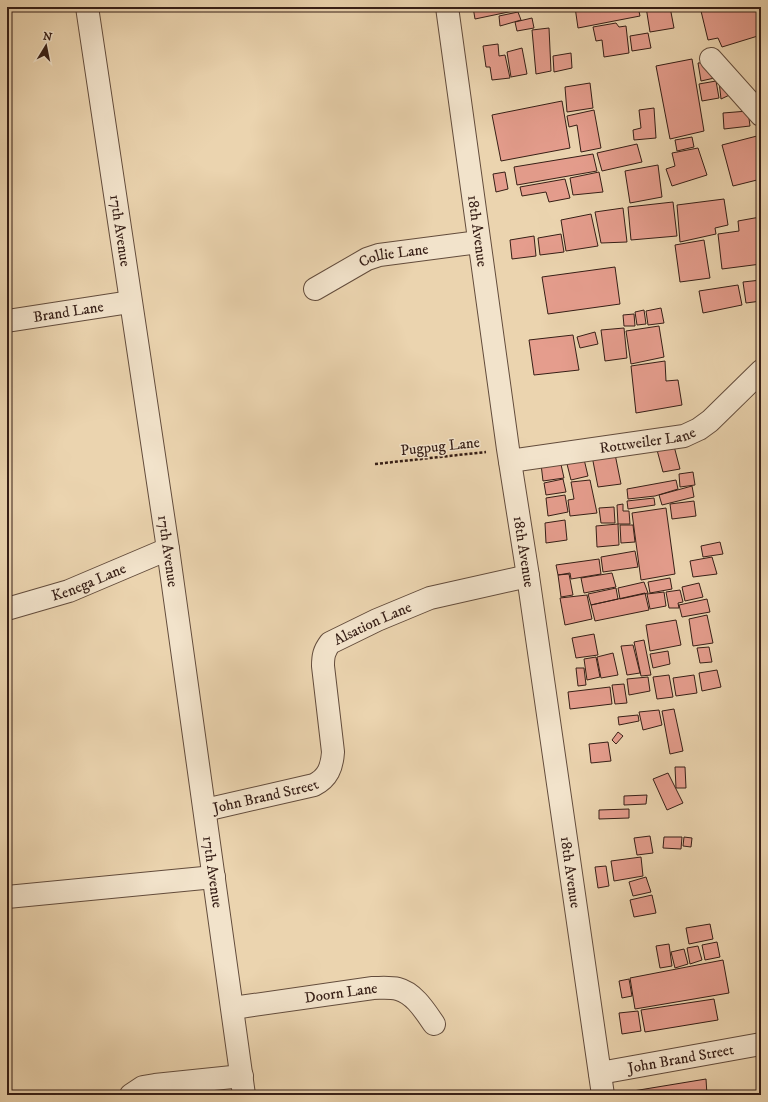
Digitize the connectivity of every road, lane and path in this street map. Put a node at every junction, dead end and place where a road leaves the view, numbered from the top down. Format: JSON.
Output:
{"nodes":[{"id":1,"x":87,"y":7,"type":"edge"},
{"id":2,"x":447,"y":7,"type":"edge"},
{"id":3,"x":712,"y":59,"type":"dead end"},
{"id":4,"x":761,"y":115,"type":"edge"},
{"id":5,"x":479,"y":242,"type":"junction"},
{"id":6,"x":315,"y":289,"type":"dead end"},
{"id":7,"x":130,"y":302,"type":"junction"},
{"id":8,"x":7,"y":321,"type":"edge"},
{"id":9,"x":761,"y":371,"type":"edge"},
{"id":10,"x":509,"y":455,"type":"junction"},
{"id":11,"x":375,"y":464,"type":"dead end"},
{"id":12,"x":168,"y":550,"type":"junction"},
{"id":13,"x":528,"y":576,"type":"junction"},
{"id":14,"x":7,"y":609,"type":"edge"},
{"id":15,"x":324,"y":779,"type":"joint"},
{"id":16,"x":205,"y":810,"type":"junction"},
{"id":17,"x":214,"y":877,"type":"junction"},
{"id":18,"x":7,"y":897,"type":"edge"},
{"id":19,"x":233,"y":1008,"type":"junction"},
{"id":20,"x":434,"y":1024,"type":"dead end"},
{"id":21,"x":761,"y":1044,"type":"edge"},
{"id":22,"x":600,"y":1073,"type":"junction"},
{"id":23,"x":243,"y":1086,"type":"edge"},
{"id":24,"x":131,"y":1095,"type":"edge"},
{"id":25,"x":603,"y":1095,"type":"edge"}],
"edges":[{"from":1,"to":7,"type":"street","name":"17th Avenue"},
{"from":2,"to":5,"type":"street","name":"18th Avenue"},
{"from":3,"to":4,"type":"street"},
{"from":5,"to":6,"type":"street","name":"Collie Lane"},
{"from":5,"to":10,"type":"street","name":"18th Avenue"},
{"from":7,"to":8,"type":"street","name":"Brand Lane"},
{"from":7,"to":12,"type":"street","name":"17th Avenue"},
{"from":9,"to":10,"type":"street","name":"Rottweiler Lane"},
{"from":10,"to":11,"type":"path","name":"Pugpug Lane"},
{"from":10,"to":13,"type":"street","name":"18th Avenue"},
{"from":12,"to":14,"type":"street","name":"Kenega Lane"},
{"from":12,"to":16,"type":"street","name":"17th Avenue"},
{"from":13,"to":15,"type":"street","name":"Alsation Lane"},
{"from":13,"to":22,"type":"street","name":"18th Avenue"},
{"from":15,"to":16,"type":"street","name":"John Brand Street"},
{"from":16,"to":17,"type":"street","name":"17th Avenue"},
{"from":17,"to":18,"type":"street"},
{"from":17,"to":19,"type":"street","name":"17th Avenue"},
{"from":19,"to":20,"type":"street","name":"Doorn Lane"},
{"from":19,"to":23,"type":"street","name":"17th Avenue"},
{"from":21,"to":22,"type":"street","name":"John Brand Street"},
{"from":22,"to":25,"type":"street","name":"18th Avenue"},
{"from":23,"to":24,"type":"street"}]}
